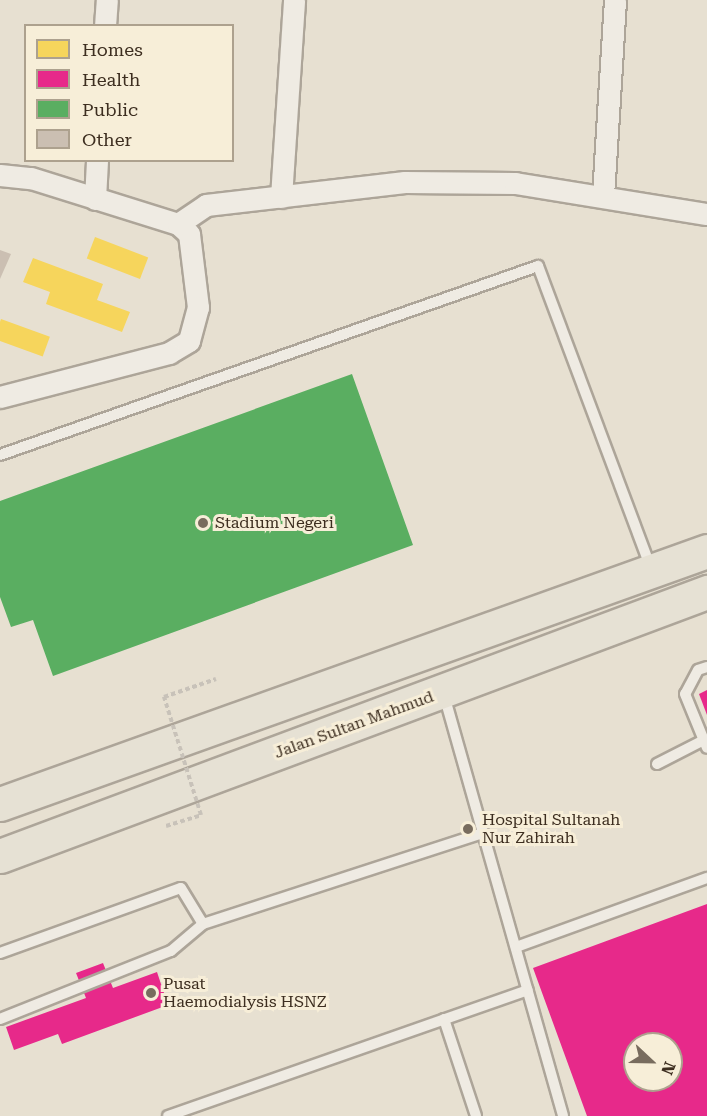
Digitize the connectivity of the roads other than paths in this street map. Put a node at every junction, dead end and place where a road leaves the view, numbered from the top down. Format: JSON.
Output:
{"nodes":[{"id":1,"x":107,"y":0,"type":"edge"},
{"id":2,"x":294,"y":0,"type":"edge"},
{"id":3,"x":615,"y":0,"type":"edge"},
{"id":4,"x":105,"y":24,"type":"edge"},
{"id":5,"x":97,"y":162,"type":"edge"},
{"id":6,"x":0,"y":175,"type":"edge"},
{"id":7,"x":281,"y":196,"type":"junction"},
{"id":8,"x":603,"y":196,"type":"junction"},
{"id":9,"x":95,"y":199,"type":"junction"},
{"id":10,"x":707,"y":214,"type":"edge"},
{"id":11,"x":178,"y":224,"type":"junction"},
{"id":12,"x":0,"y":397,"type":"edge"},
{"id":13,"x":0,"y":455,"type":"edge"},
{"id":14,"x":707,"y":552,"type":"edge"},
{"id":15,"x":652,"y":572,"type":"junction"},
{"id":16,"x":707,"y":592,"type":"edge"},
{"id":17,"x":707,"y":667,"type":"edge"},
{"id":18,"x":443,"y":692,"type":"junction"},
{"id":19,"x":705,"y":744,"type":"edge"},
{"id":20,"x":657,"y":764,"type":"dead end"},
{"id":21,"x":0,"y":804,"type":"edge"},
{"id":22,"x":483,"y":832,"type":"junction"},
{"id":23,"x":0,"y":856,"type":"edge"},
{"id":24,"x":707,"y":878,"type":"edge"},
{"id":25,"x":202,"y":924,"type":"junction"},
{"id":26,"x":516,"y":947,"type":"junction"},
{"id":27,"x":0,"y":953,"type":"edge"},
{"id":28,"x":528,"y":990,"type":"junction"},
{"id":29,"x":0,"y":1019,"type":"edge"},
{"id":30,"x":444,"y":1019,"type":"junction"},
{"id":31,"x":168,"y":1116,"type":"edge"},
{"id":32,"x":476,"y":1116,"type":"edge"},
{"id":33,"x":563,"y":1116,"type":"edge"}],
"edges":[{"from":1,"to":4,"type":"street"},
{"from":2,"to":7,"type":"street"},
{"from":3,"to":8,"type":"street"},
{"from":5,"to":9,"type":"street"},
{"from":6,"to":9,"type":"street"},
{"from":7,"to":8,"type":"street"},
{"from":7,"to":11,"type":"street"},
{"from":8,"to":10,"type":"street"},
{"from":9,"to":11,"type":"street"},
{"from":11,"to":12,"type":"street"},
{"from":13,"to":15,"type":"lane"},
{"from":14,"to":15,"type":"main road"},
{"from":15,"to":21,"type":"main road"},
{"from":16,"to":18,"type":"main road","name":"Jalan Sultan Mahmud"},
{"from":17,"to":19,"type":"lane"},
{"from":18,"to":22,"type":"lane"},
{"from":18,"to":23,"type":"main road","name":"Jalan Sultan Mahmud"},
{"from":19,"to":20,"type":"lane"},
{"from":22,"to":25,"type":"lane"},
{"from":22,"to":26,"type":"lane"},
{"from":24,"to":26,"type":"lane"},
{"from":25,"to":27,"type":"lane"},
{"from":25,"to":29,"type":"lane"},
{"from":26,"to":28,"type":"lane"},
{"from":28,"to":30,"type":"lane"},
{"from":28,"to":33,"type":"lane"},
{"from":30,"to":31,"type":"lane"},
{"from":30,"to":32,"type":"lane"}]}
